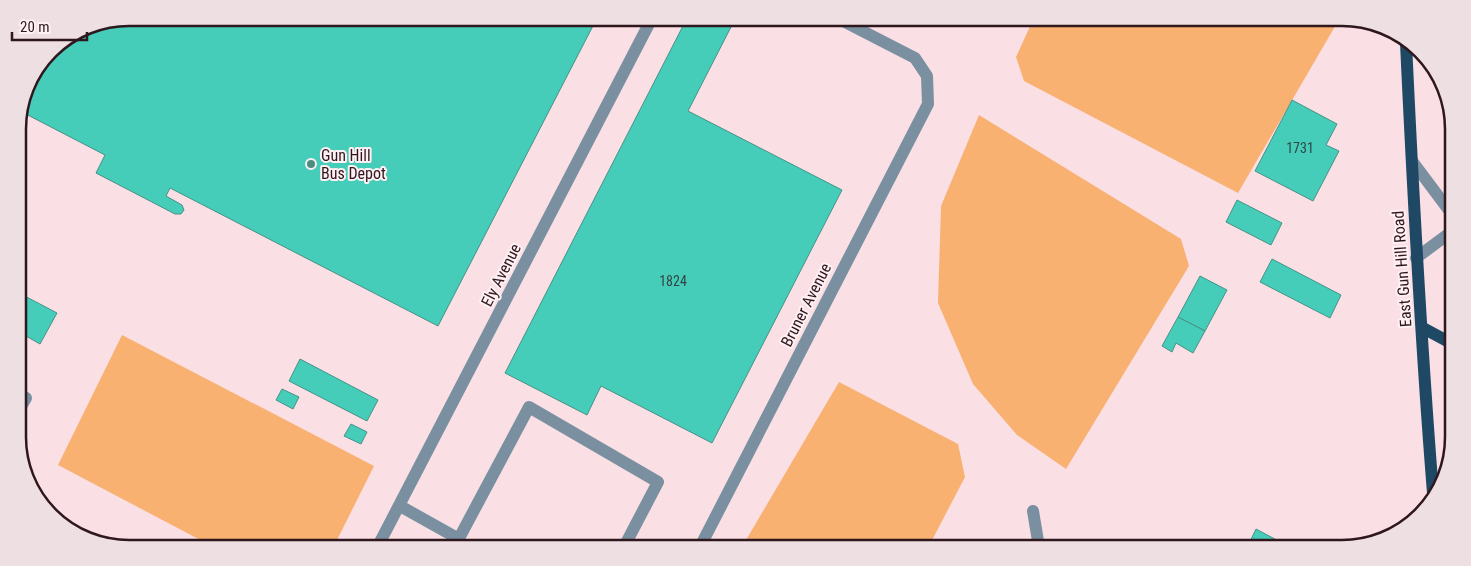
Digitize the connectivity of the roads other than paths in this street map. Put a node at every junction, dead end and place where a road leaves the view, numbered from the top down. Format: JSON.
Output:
{"nodes":[{"id":1,"x":648,"y":26,"type":"edge"},
{"id":2,"x":853,"y":26,"type":"edge"},
{"id":3,"x":1406,"y":49,"type":"edge"},
{"id":4,"x":1412,"y":161,"type":"junction"},
{"id":5,"x":1445,"y":205,"type":"edge"},
{"id":6,"x":1445,"y":236,"type":"edge"},
{"id":7,"x":1416,"y":258,"type":"junction"},
{"id":8,"x":1423,"y":328,"type":"junction"},
{"id":9,"x":1445,"y":340,"type":"edge"},
{"id":10,"x":1433,"y":484,"type":"edge"},
{"id":11,"x":400,"y":506,"type":"junction"},
{"id":12,"x":1033,"y":511,"type":"dead end"},
{"id":13,"x":381,"y":540,"type":"edge"},
{"id":14,"x":455,"y":540,"type":"edge"},
{"id":15,"x":458,"y":540,"type":"edge"},
{"id":16,"x":628,"y":540,"type":"edge"},
{"id":17,"x":704,"y":540,"type":"edge"},
{"id":18,"x":1038,"y":540,"type":"edge"}],
"edges":[{"from":1,"to":11,"type":"street","name":"Ely Avenue"},
{"from":2,"to":17,"type":"street","name":"Bruner Avenue"},
{"from":3,"to":4,"type":"main road","name":"East Gun Hill Road"},
{"from":4,"to":5,"type":"street"},
{"from":4,"to":7,"type":"main road","name":"East Gun Hill Road"},
{"from":6,"to":7,"type":"street"},
{"from":7,"to":8,"type":"main road","name":"East Gun Hill Road"},
{"from":8,"to":9,"type":"main road"},
{"from":8,"to":10,"type":"main road","name":"East Gun Hill Road"},
{"from":11,"to":13,"type":"street","name":"Ely Avenue"},
{"from":11,"to":14,"type":"street"},
{"from":12,"to":18,"type":"street"},
{"from":15,"to":16,"type":"street"}]}
